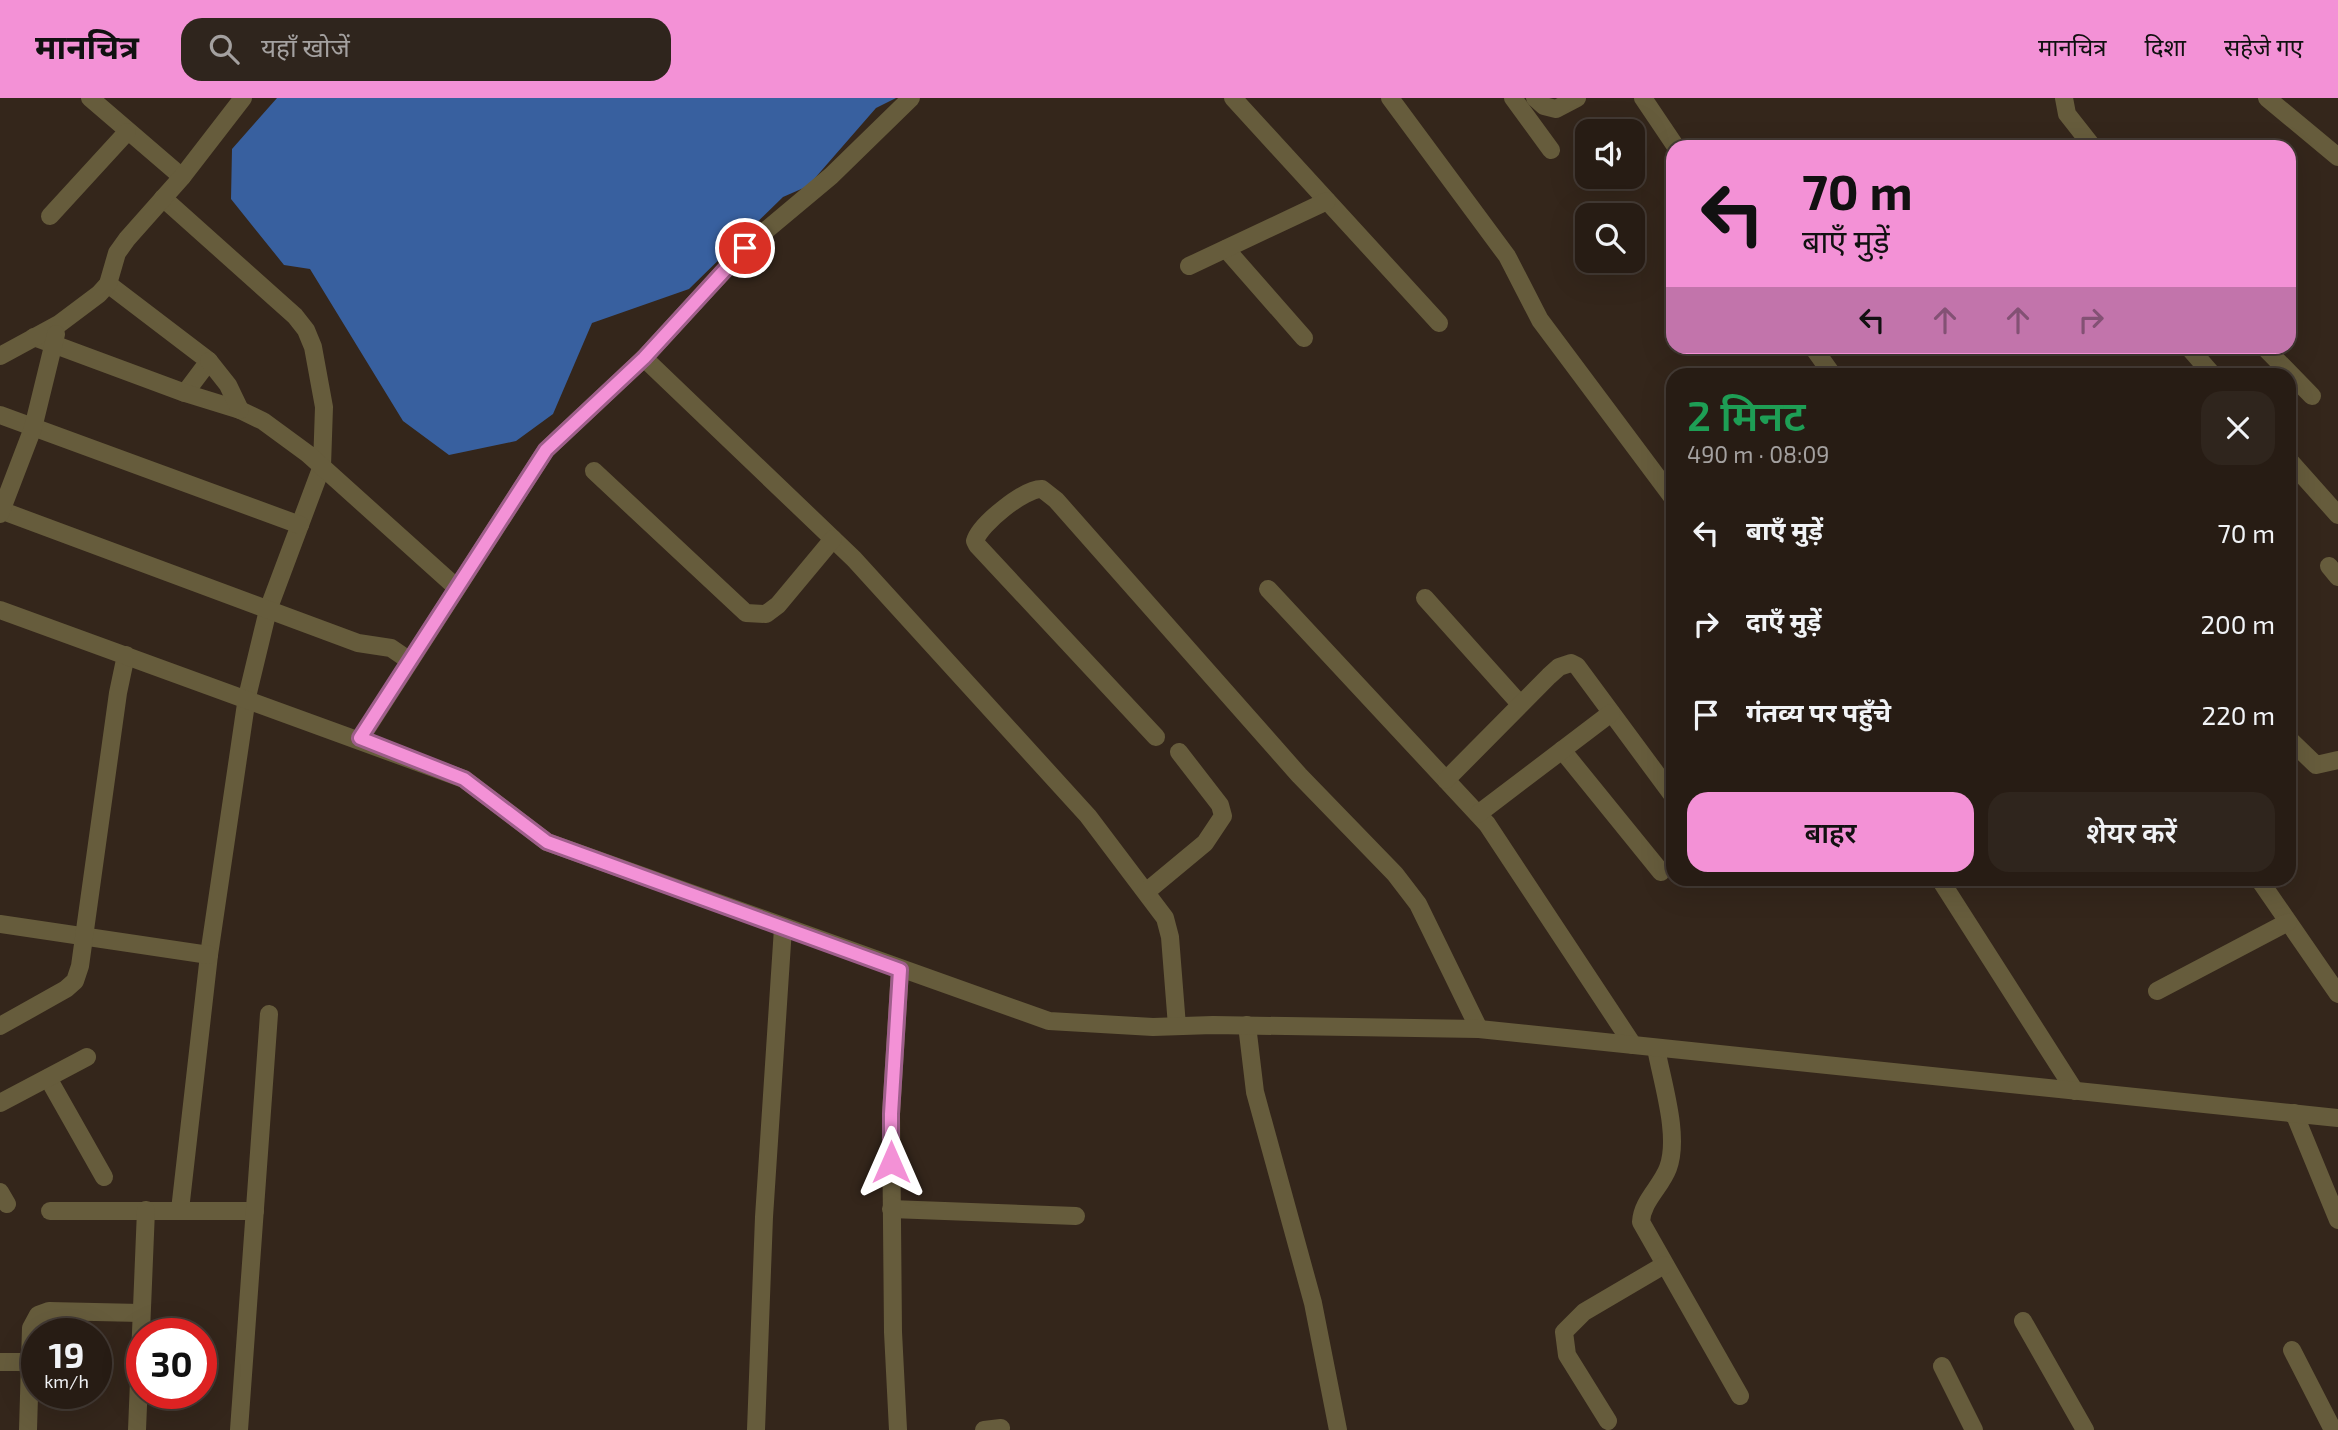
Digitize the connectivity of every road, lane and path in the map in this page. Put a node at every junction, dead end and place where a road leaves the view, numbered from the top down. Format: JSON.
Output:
{"nodes":[{"id":1,"x":90,"y":98,"type":"edge"},
{"id":2,"x":243,"y":98,"type":"edge"},
{"id":3,"x":911,"y":98,"type":"edge"},
{"id":4,"x":1233,"y":98,"type":"edge"},
{"id":5,"x":1513,"y":98,"type":"edge"},
{"id":6,"x":1535,"y":98,"type":"edge"},
{"id":7,"x":1577,"y":98,"type":"edge"},
{"id":8,"x":1643,"y":98,"type":"edge"},
{"id":9,"x":2064,"y":98,"type":"edge"},
{"id":10,"x":2267,"y":98,"type":"edge"},
{"id":11,"x":1392,"y":99,"type":"edge"},
{"id":12,"x":127,"y":132,"type":"junction"},
{"id":13,"x":1671,"y":140,"type":"edge"},
{"id":14,"x":2087,"y":140,"type":"edge"},
{"id":15,"x":1551,"y":149,"type":"dead end"},
{"id":16,"x":2338,"y":157,"type":"edge"},
{"id":17,"x":182,"y":177,"type":"junction"},
{"id":18,"x":163,"y":198,"type":"junction"},
{"id":19,"x":1327,"y":201,"type":"junction"},
{"id":20,"x":50,"y":216,"type":"dead end"},
{"id":21,"x":1226,"y":249,"type":"junction"},
{"id":22,"x":1189,"y":266,"type":"dead end"},
{"id":23,"x":108,"y":284,"type":"junction"},
{"id":24,"x":1439,"y":323,"type":"dead end"},
{"id":25,"x":59,"y":324,"type":"junction"},
{"id":26,"x":34,"y":337,"type":"junction"},
{"id":27,"x":1304,"y":338,"type":"dead end"},
{"id":28,"x":53,"y":344,"type":"junction"},
{"id":29,"x":2193,"y":354,"type":"edge"},
{"id":30,"x":2271,"y":354,"type":"edge"},
{"id":31,"x":0,"y":356,"type":"edge"},
{"id":32,"x":644,"y":358,"type":"junction"},
{"id":33,"x":209,"y":360,"type":"junction"},
{"id":34,"x":2206,"y":368,"type":"edge"},
{"id":35,"x":2285,"y":368,"type":"edge"},
{"id":36,"x":2296,"y":380,"type":"edge"},
{"id":37,"x":185,"y":393,"type":"junction"},
{"id":38,"x":2312,"y":396,"type":"dead end"},
{"id":39,"x":240,"y":410,"type":"junction"},
{"id":40,"x":0,"y":415,"type":"edge"},
{"id":41,"x":33,"y":428,"type":"junction"},
{"id":42,"x":322,"y":466,"type":"junction"},
{"id":43,"x":2296,"y":468,"type":"edge"},
{"id":44,"x":593,"y":471,"type":"dead end"},
{"id":45,"x":1666,"y":489,"type":"edge"},
{"id":46,"x":0,"y":511,"type":"edge"},
{"id":47,"x":2338,"y":515,"type":"edge"},
{"id":48,"x":300,"y":525,"type":"junction"},
{"id":49,"x":833,"y":539,"type":"junction"},
{"id":50,"x":457,"y":588,"type":"junction"},
{"id":51,"x":1268,"y":589,"type":"dead end"},
{"id":52,"x":1425,"y":598,"type":"dead end"},
{"id":53,"x":268,"y":610,"type":"junction"},
{"id":54,"x":0,"y":613,"type":"edge"},
{"id":55,"x":126,"y":655,"type":"junction"},
{"id":56,"x":410,"y":661,"type":"junction"},
{"id":57,"x":247,"y":697,"type":"junction"},
{"id":58,"x":1520,"y":704,"type":"junction"},
{"id":59,"x":1611,"y":713,"type":"junction"},
{"id":60,"x":1156,"y":737,"type":"dead end"},
{"id":61,"x":360,"y":738,"type":"junction"},
{"id":62,"x":2296,"y":746,"type":"edge"},
{"id":63,"x":1562,"y":750,"type":"junction"},
{"id":64,"x":1179,"y":752,"type":"dead end"},
{"id":65,"x":2338,"y":760,"type":"edge"},
{"id":66,"x":1446,"y":779,"type":"junction"},
{"id":67,"x":1666,"y":787,"type":"edge"},
{"id":68,"x":1478,"y":814,"type":"junction"},
{"id":69,"x":1661,"y":872,"type":"dead end"},
{"id":70,"x":1944,"y":886,"type":"edge"},
{"id":71,"x":2263,"y":886,"type":"edge"},
{"id":72,"x":1146,"y":892,"type":"junction"},
{"id":73,"x":2288,"y":922,"type":"junction"},
{"id":74,"x":0,"y":924,"type":"edge"},
{"id":75,"x":783,"y":929,"type":"junction"},
{"id":76,"x":82,"y":937,"type":"junction"},
{"id":77,"x":209,"y":955,"type":"junction"},
{"id":78,"x":900,"y":970,"type":"junction"},
{"id":79,"x":2157,"y":991,"type":"dead end"},
{"id":80,"x":2338,"y":994,"type":"edge"},
{"id":81,"x":269,"y":1014,"type":"dead end"},
{"id":82,"x":1247,"y":1025,"type":"junction"},
{"id":83,"x":0,"y":1026,"type":"edge"},
{"id":84,"x":1177,"y":1026,"type":"junction"},
{"id":85,"x":1479,"y":1029,"type":"junction"},
{"id":86,"x":1633,"y":1045,"type":"junction"},
{"id":87,"x":1656,"y":1048,"type":"junction"},
{"id":88,"x":87,"y":1057,"type":"dead end"},
{"id":89,"x":48,"y":1078,"type":"junction"},
{"id":90,"x":2075,"y":1091,"type":"junction"},
{"id":91,"x":0,"y":1103,"type":"edge"},
{"id":92,"x":2294,"y":1113,"type":"junction"},
{"id":93,"x":2338,"y":1118,"type":"edge"},
{"id":94,"x":104,"y":1177,"type":"dead end"},
{"id":95,"x":891,"y":1209,"type":"junction"},
{"id":96,"x":146,"y":1210,"type":"junction"},
{"id":97,"x":180,"y":1210,"type":"junction"},
{"id":98,"x":255,"y":1210,"type":"junction"},
{"id":99,"x":50,"y":1211,"type":"dead end"},
{"id":100,"x":1076,"y":1216,"type":"dead end"},
{"id":101,"x":2338,"y":1220,"type":"edge"},
{"id":102,"x":1664,"y":1265,"type":"junction"},
{"id":103,"x":141,"y":1313,"type":"junction"},
{"id":104,"x":36,"y":1318,"type":"edge"},
{"id":105,"x":2023,"y":1321,"type":"dead end"},
{"id":106,"x":2291,"y":1350,"type":"dead end"},
{"id":107,"x":0,"y":1362,"type":"edge"},
{"id":108,"x":21,"y":1362,"type":"edge"},
{"id":109,"x":1942,"y":1366,"type":"dead end"},
{"id":110,"x":1740,"y":1396,"type":"dead end"},
{"id":111,"x":29,"y":1409,"type":"edge"},
{"id":112,"x":1608,"y":1421,"type":"dead end"},
{"id":113,"x":28,"y":1430,"type":"edge"},
{"id":114,"x":137,"y":1430,"type":"edge"},
{"id":115,"x":239,"y":1430,"type":"edge"},
{"id":116,"x":756,"y":1430,"type":"edge"},
{"id":117,"x":898,"y":1430,"type":"edge"},
{"id":118,"x":1338,"y":1430,"type":"edge"},
{"id":119,"x":1975,"y":1430,"type":"edge"},
{"id":120,"x":2085,"y":1430,"type":"edge"},
{"id":121,"x":2333,"y":1430,"type":"edge"}],
"edges":[{"from":1,"to":12,"type":"street"},
{"from":2,"to":17,"type":"street"},
{"from":3,"to":32,"type":"street"},
{"from":4,"to":19,"type":"street"},
{"from":5,"to":15,"type":"street"},
{"from":6,"to":7,"type":"street"},
{"from":8,"to":13,"type":"street"},
{"from":9,"to":14,"type":"street"},
{"from":10,"to":16,"type":"street"},
{"from":11,"to":45,"type":"street"},
{"from":12,"to":17,"type":"street"},
{"from":12,"to":20,"type":"street"},
{"from":17,"to":18,"type":"street"},
{"from":18,"to":23,"type":"street"},
{"from":18,"to":42,"type":"street"},
{"from":19,"to":21,"type":"street"},
{"from":19,"to":24,"type":"street"},
{"from":21,"to":22,"type":"street"},
{"from":21,"to":27,"type":"street"},
{"from":23,"to":25,"type":"street"},
{"from":23,"to":33,"type":"street"},
{"from":25,"to":26,"type":"street"},
{"from":25,"to":28,"type":"street"},
{"from":26,"to":28,"type":"street"},
{"from":26,"to":31,"type":"street"},
{"from":28,"to":37,"type":"street"},
{"from":28,"to":41,"type":"street"},
{"from":29,"to":34,"type":"street"},
{"from":30,"to":35,"type":"street"},
{"from":32,"to":49,"type":"street"},
{"from":32,"to":50,"type":"street"},
{"from":33,"to":37,"type":"street"},
{"from":33,"to":39,"type":"street"},
{"from":36,"to":38,"type":"street"},
{"from":37,"to":39,"type":"street"},
{"from":39,"to":42,"type":"street"},
{"from":40,"to":41,"type":"street"},
{"from":41,"to":46,"type":"street"},
{"from":41,"to":48,"type":"street"},
{"from":42,"to":48,"type":"street"},
{"from":42,"to":50,"type":"street"},
{"from":43,"to":47,"type":"street"},
{"from":44,"to":49,"type":"street"},
{"from":46,"to":53,"type":"street"},
{"from":48,"to":53,"type":"street"},
{"from":49,"to":72,"type":"street"},
{"from":50,"to":56,"type":"street"},
{"from":51,"to":66,"type":"street"},
{"from":52,"to":58,"type":"street"},
{"from":53,"to":56,"type":"street"},
{"from":53,"to":57,"type":"street"},
{"from":54,"to":55,"type":"street"},
{"from":55,"to":57,"type":"street"},
{"from":55,"to":76,"type":"street"},
{"from":56,"to":61,"type":"street"},
{"from":57,"to":61,"type":"street"},
{"from":57,"to":77,"type":"street"},
{"from":58,"to":59,"type":"street"},
{"from":58,"to":66,"type":"street"},
{"from":59,"to":63,"type":"street"},
{"from":59,"to":67,"type":"street"},
{"from":60,"to":85,"type":"street"},
{"from":61,"to":75,"type":"street"},
{"from":62,"to":65,"type":"street"},
{"from":63,"to":68,"type":"street"},
{"from":63,"to":69,"type":"street"},
{"from":64,"to":72,"type":"street"},
{"from":66,"to":68,"type":"street"},
{"from":68,"to":86,"type":"street"},
{"from":70,"to":90,"type":"street"},
{"from":71,"to":73,"type":"street"},
{"from":72,"to":84,"type":"street"},
{"from":73,"to":79,"type":"street"},
{"from":73,"to":80,"type":"street"},
{"from":74,"to":76,"type":"street"},
{"from":75,"to":78,"type":"street"},
{"from":75,"to":116,"type":"street"},
{"from":76,"to":77,"type":"street"},
{"from":76,"to":83,"type":"street"},
{"from":77,"to":97,"type":"street"},
{"from":78,"to":84,"type":"street"},
{"from":78,"to":95,"type":"street"},
{"from":81,"to":98,"type":"street"},
{"from":82,"to":84,"type":"street"},
{"from":82,"to":85,"type":"street"},
{"from":82,"to":118,"type":"street"},
{"from":85,"to":86,"type":"street"},
{"from":86,"to":87,"type":"street"},
{"from":87,"to":90,"type":"street"},
{"from":87,"to":102,"type":"street"},
{"from":88,"to":89,"type":"street"},
{"from":89,"to":91,"type":"street"},
{"from":89,"to":94,"type":"street"},
{"from":90,"to":92,"type":"street"},
{"from":92,"to":93,"type":"street"},
{"from":92,"to":101,"type":"street"},
{"from":95,"to":100,"type":"street"},
{"from":95,"to":117,"type":"street"},
{"from":96,"to":97,"type":"street"},
{"from":96,"to":99,"type":"street"},
{"from":96,"to":103,"type":"street"},
{"from":97,"to":98,"type":"street"},
{"from":98,"to":115,"type":"street"},
{"from":102,"to":110,"type":"street"},
{"from":102,"to":112,"type":"street"},
{"from":103,"to":104,"type":"street"},
{"from":103,"to":114,"type":"street"},
{"from":105,"to":120,"type":"street"},
{"from":106,"to":121,"type":"street"},
{"from":107,"to":108,"type":"street"},
{"from":109,"to":119,"type":"street"},
{"from":111,"to":113,"type":"street"}]}
